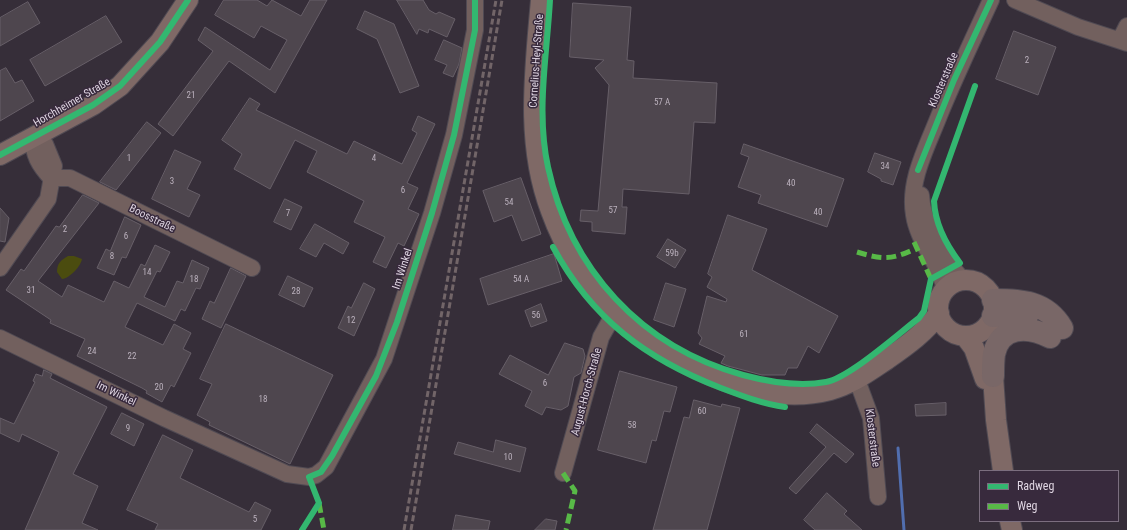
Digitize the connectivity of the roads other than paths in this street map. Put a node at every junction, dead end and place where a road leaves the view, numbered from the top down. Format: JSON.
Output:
{"nodes":[{"id":1,"x":188,"y":0,"type":"edge"},
{"id":2,"x":475,"y":0,"type":"edge"},
{"id":3,"x":541,"y":0,"type":"edge"},
{"id":4,"x":990,"y":0,"type":"edge"},
{"id":5,"x":1015,"y":0,"type":"edge"},
{"id":6,"x":1127,"y":26,"type":"edge"},
{"id":7,"x":1124,"y":42,"type":"edge"},
{"id":8,"x":33,"y":137,"type":"junction"},
{"id":9,"x":0,"y":155,"type":"edge"},
{"id":10,"x":921,"y":163,"type":"junction"},
{"id":11,"x":51,"y":178,"type":"junction"},
{"id":12,"x":0,"y":268,"type":"edge"},
{"id":13,"x":252,"y":268,"type":"dead end"},
{"id":14,"x":963,"y":280,"type":"junction"},
{"id":15,"x":946,"y":289,"type":"junction"},
{"id":16,"x":615,"y":312,"type":"junction"},
{"id":17,"x":939,"y":313,"type":"junction"},
{"id":18,"x":977,"y":322,"type":"junction"},
{"id":19,"x":0,"y":338,"type":"edge"},
{"id":20,"x":899,"y":351,"type":"junction"},
{"id":21,"x":993,"y":376,"type":"junction"},
{"id":22,"x":857,"y":380,"type":"junction"},
{"id":23,"x":996,"y":420,"type":"junction"},
{"id":24,"x":1003,"y":470,"type":"edge"},
{"id":25,"x":563,"y":473,"type":"dead end"},
{"id":26,"x":878,"y":497,"type":"dead end"}],
"edges":[{"from":1,"to":8,"type":"main road","name":"Horchheimer Straße"},
{"from":2,"to":19,"type":"street","name":"Im Winkel"},
{"from":3,"to":16,"type":"main road","name":"Cornelius-Heyl-Straße"},
{"from":4,"to":10,"type":"street","name":"Klosterstraße"},
{"from":5,"to":7,"type":"street"},
{"from":6,"to":7,"type":"street"},
{"from":8,"to":9,"type":"main road","name":"Horchheimer Straße"},
{"from":8,"to":11,"type":"street"},
{"from":10,"to":14,"type":"street","name":"Klosterstraße"},
{"from":10,"to":15,"type":"street","name":"Klosterstraße"},
{"from":11,"to":12,"type":"street"},
{"from":11,"to":13,"type":"street","name":"Boosstraße"},
{"from":14,"to":15,"type":"main road"},
{"from":14,"to":18,"type":"main road"},
{"from":15,"to":17,"type":"main road"},
{"from":16,"to":22,"type":"main road","name":"Cornelius-Heyl-Straße"},
{"from":16,"to":25,"type":"street","name":"August-Horch-Straße"},
{"from":17,"to":18,"type":"main road"},
{"from":17,"to":20,"type":"main road","name":"Cornelius-Heyl-Straße"},
{"from":18,"to":20,"type":"main road","name":"Cornelius-Heyl-Straße"},
{"from":18,"to":21,"type":"main road"},
{"from":18,"to":21,"type":"highway"},
{"from":18,"to":23,"type":"main road"},
{"from":20,"to":22,"type":"main road","name":"Cornelius-Heyl-Straße"},
{"from":21,"to":23,"type":"main road"},
{"from":22,"to":26,"type":"street","name":"Klosterstraße"},
{"from":23,"to":24,"type":"main road"}]}
